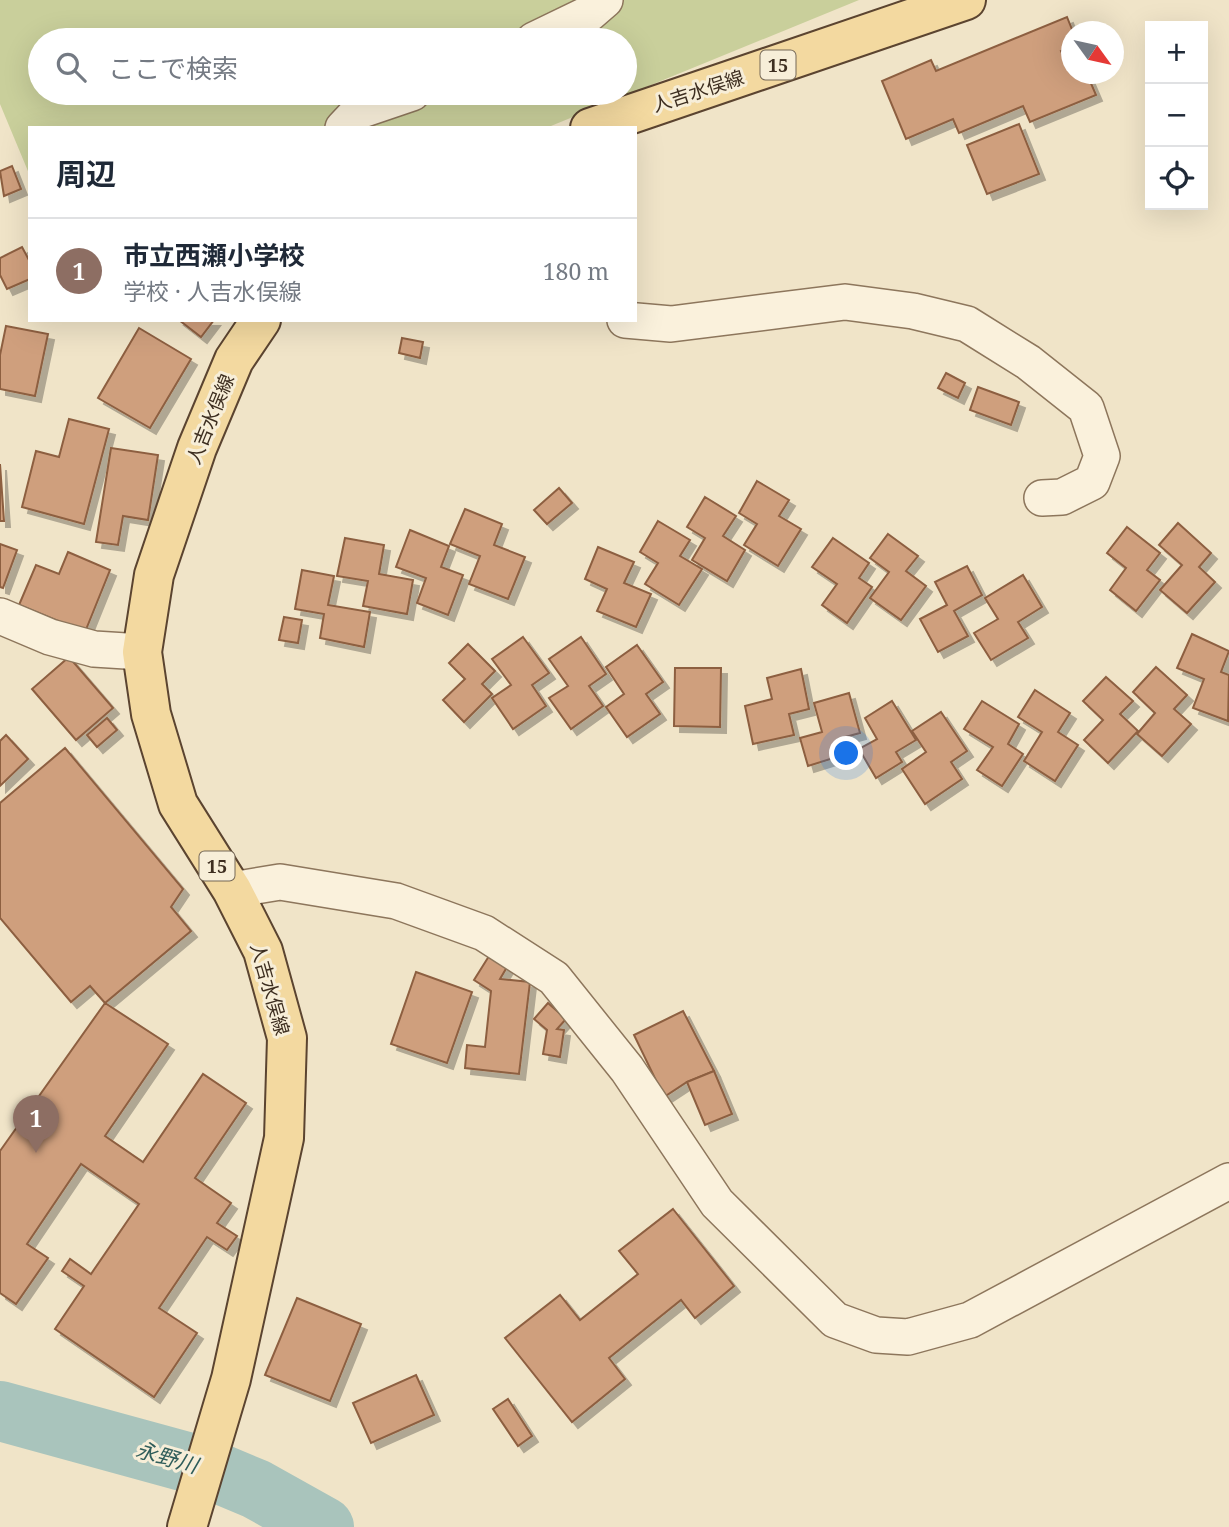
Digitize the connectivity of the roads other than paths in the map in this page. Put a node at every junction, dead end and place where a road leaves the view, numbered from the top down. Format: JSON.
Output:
{"nodes":[{"id":1,"x":605,"y":0,"type":"edge"},
{"id":2,"x":966,"y":0,"type":"edge"},
{"id":3,"x":559,"y":28,"type":"edge"},
{"id":4,"x":377,"y":105,"type":"edge"},
{"id":5,"x":345,"y":126,"type":"edge"},
{"id":6,"x":596,"y":126,"type":"edge"},
{"id":7,"x":637,"y":321,"type":"edge"},
{"id":8,"x":260,"y":322,"type":"edge"},
{"id":9,"x":1042,"y":498,"type":"dead end"},
{"id":10,"x":0,"y":616,"type":"edge"},
{"id":11,"x":142,"y":652,"type":"junction"},
{"id":12,"x":232,"y":890,"type":"junction"},
{"id":13,"x":1229,"y":1181,"type":"edge"},
{"id":14,"x":187,"y":1527,"type":"edge"}],
"edges":[{"from":1,"to":3,"type":"street"},
{"from":2,"to":6,"type":"main road","name":"人吉水俣線","number":"15"},
{"from":4,"to":5,"type":"street"},
{"from":7,"to":9,"type":"street"},
{"from":8,"to":11,"type":"main road","name":"人吉水俣線","number":"15"},
{"from":10,"to":11,"type":"street"},
{"from":11,"to":12,"type":"main road","name":"人吉水俣線","number":"15"},
{"from":12,"to":13,"type":"street"},
{"from":12,"to":14,"type":"main road","name":"人吉水俣線","number":"15"}]}
